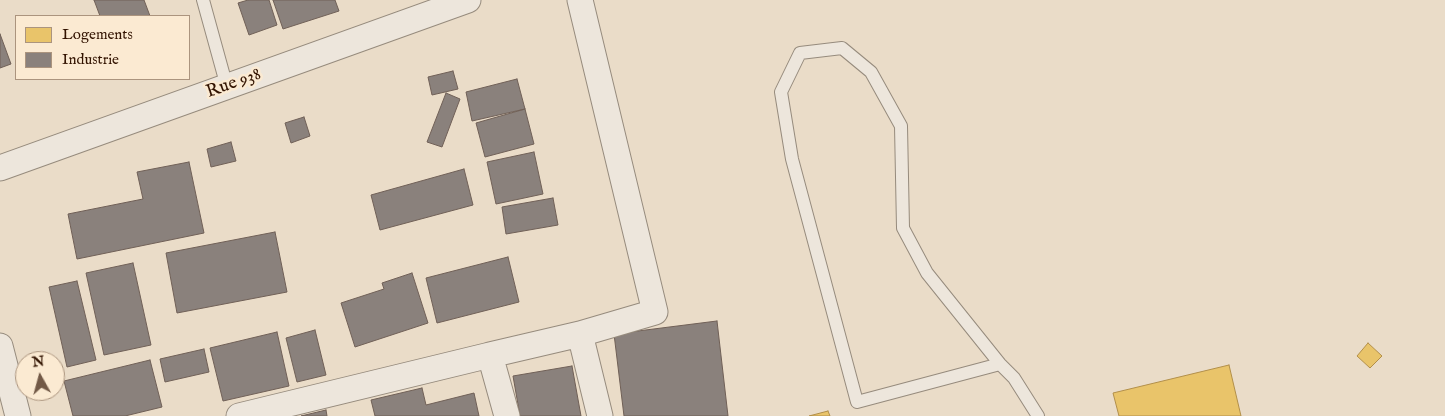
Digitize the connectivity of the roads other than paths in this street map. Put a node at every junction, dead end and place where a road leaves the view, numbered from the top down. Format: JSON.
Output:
{"nodes":[{"id":1,"x":203,"y":0,"type":"edge"},
{"id":2,"x":468,"y":0,"type":"edge"},
{"id":3,"x":580,"y":0,"type":"edge"},
{"id":4,"x":227,"y":87,"type":"junction"},
{"id":5,"x":0,"y":168,"type":"edge"},
{"id":6,"x":580,"y":334,"type":"junction"},
{"id":7,"x":0,"y":346,"type":"edge"},
{"id":8,"x":490,"y":355,"type":"junction"},
{"id":9,"x":1000,"y":364,"type":"junction"},
{"id":10,"x":18,"y":416,"type":"edge"},
{"id":11,"x":239,"y":416,"type":"edge"},
{"id":12,"x":507,"y":416,"type":"edge"},
{"id":13,"x":600,"y":416,"type":"edge"},
{"id":14,"x":1038,"y":416,"type":"edge"}],
"edges":[{"from":1,"to":4,"type":"lane"},
{"from":2,"to":4,"type":"street","name":"Rue 938"},
{"from":3,"to":6,"type":"street"},
{"from":4,"to":5,"type":"street","name":"Rue 938"},
{"from":6,"to":8,"type":"street"},
{"from":6,"to":13,"type":"street"},
{"from":7,"to":10,"type":"street"},
{"from":8,"to":11,"type":"street"},
{"from":8,"to":12,"type":"street"},
{"from":9,"to":9,"type":"lane"},
{"from":9,"to":14,"type":"lane"}]}
